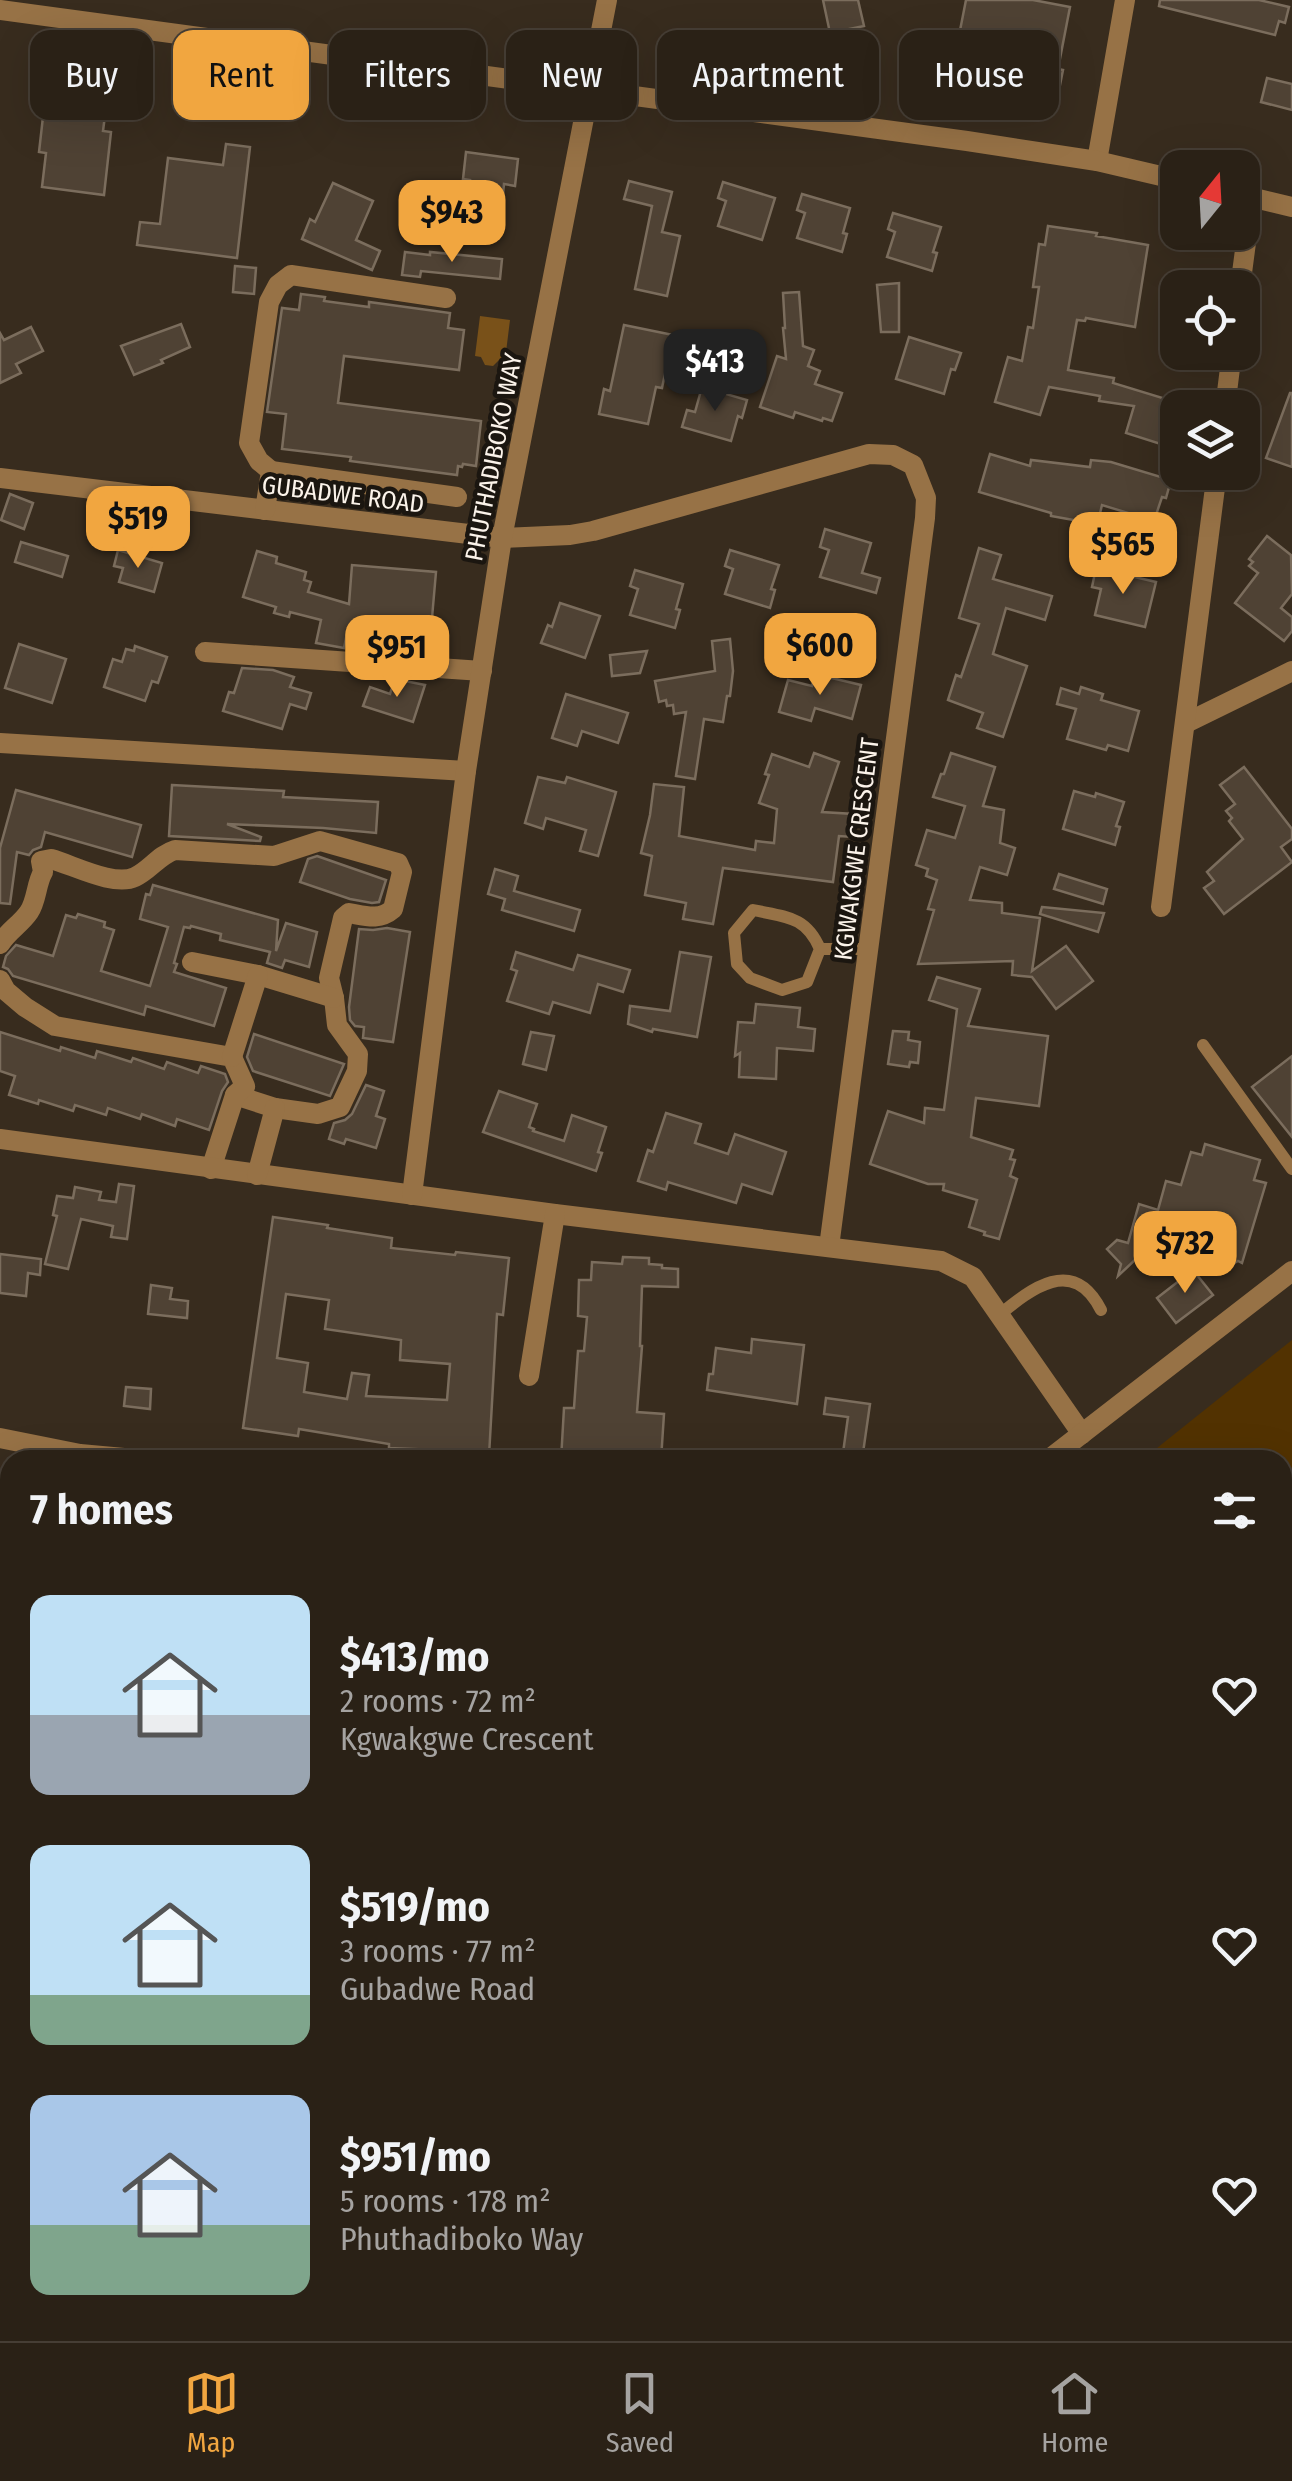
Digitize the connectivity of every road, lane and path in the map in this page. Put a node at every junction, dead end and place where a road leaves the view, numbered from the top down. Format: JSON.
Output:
{"nodes":[{"id":1,"x":608,"y":0,"type":"edge"},
{"id":2,"x":1125,"y":0,"type":"edge"},
{"id":3,"x":0,"y":10,"type":"edge"},
{"id":4,"x":602,"y":30,"type":"edge"},
{"id":5,"x":506,"y":77,"type":"edge"},
{"id":6,"x":637,"y":95,"type":"edge"},
{"id":7,"x":583,"y":120,"type":"edge"},
{"id":8,"x":1097,"y":160,"type":"junction"},
{"id":9,"x":1160,"y":176,"type":"edge"},
{"id":10,"x":1260,"y":199,"type":"edge"},
{"id":11,"x":1292,"y":208,"type":"edge"},
{"id":12,"x":446,"y":298,"type":"dead end"},
{"id":13,"x":271,"y":471,"type":"junction"},
{"id":14,"x":0,"y":478,"type":"edge"},
{"id":15,"x":1215,"y":490,"type":"edge"},
{"id":16,"x":457,"y":497,"type":"dead end"},
{"id":17,"x":265,"y":510,"type":"junction"},
{"id":18,"x":502,"y":538,"type":"junction"},
{"id":19,"x":205,"y":652,"type":"dead end"},
{"id":20,"x":1292,"y":670,"type":"edge"},
{"id":21,"x":482,"y":671,"type":"junction"},
{"id":22,"x":1186,"y":723,"type":"junction"},
{"id":23,"x":0,"y":743,"type":"edge"},
{"id":24,"x":466,"y":771,"type":"junction"},
{"id":25,"x":1161,"y":907,"type":"dead end"},
{"id":26,"x":0,"y":944,"type":"edge"},
{"id":27,"x":820,"y":949,"type":"junction"},
{"id":28,"x":868,"y":949,"type":"junction"},
{"id":29,"x":192,"y":962,"type":"dead end"},
{"id":30,"x":258,"y":975,"type":"junction"},
{"id":31,"x":0,"y":980,"type":"edge"},
{"id":32,"x":334,"y":998,"type":"junction"},
{"id":33,"x":1203,"y":1045,"type":"dead end"},
{"id":34,"x":232,"y":1057,"type":"junction"},
{"id":35,"x":234,"y":1094,"type":"junction"},
{"id":36,"x":275,"y":1108,"type":"junction"},
{"id":37,"x":0,"y":1139,"type":"edge"},
{"id":38,"x":211,"y":1169,"type":"junction"},
{"id":39,"x":1292,"y":1169,"type":"edge"},
{"id":40,"x":257,"y":1175,"type":"junction"},
{"id":41,"x":412,"y":1194,"type":"junction"},
{"id":42,"x":555,"y":1214,"type":"junction"},
{"id":43,"x":829,"y":1247,"type":"junction"},
{"id":44,"x":1292,"y":1271,"type":"edge"},
{"id":45,"x":1101,"y":1310,"type":"dead end"},
{"id":46,"x":998,"y":1315,"type":"junction"},
{"id":47,"x":529,"y":1376,"type":"dead end"},
{"id":48,"x":1082,"y":1434,"type":"junction"},
{"id":49,"x":0,"y":1438,"type":"edge"},
{"id":50,"x":60,"y":1450,"type":"edge"},
{"id":51,"x":1061,"y":1450,"type":"edge"}],
"edges":[{"from":1,"to":4,"type":"street","name":"PHUTHADIBOKO WAY"},
{"from":2,"to":8,"type":"street"},
{"from":3,"to":5,"type":"street"},
{"from":6,"to":8,"type":"street"},
{"from":7,"to":18,"type":"street","name":"PHUTHADIBOKO WAY"},
{"from":8,"to":9,"type":"street"},
{"from":10,"to":11,"type":"street"},
{"from":12,"to":13,"type":"street"},
{"from":13,"to":16,"type":"street"},
{"from":13,"to":17,"type":"street"},
{"from":14,"to":17,"type":"street","name":"GUBADWE ROAD"},
{"from":15,"to":22,"type":"street"},
{"from":17,"to":18,"type":"street","name":"GUBADWE ROAD"},
{"from":18,"to":21,"type":"street","name":"PHUTHADIBOKO WAY"},
{"from":18,"to":28,"type":"street","name":"KGWAKGWE CRESCENT"},
{"from":19,"to":21,"type":"street"},
{"from":20,"to":22,"type":"street"},
{"from":21,"to":24,"type":"street","name":"PHUTHADIBOKO WAY"},
{"from":22,"to":25,"type":"street"},
{"from":23,"to":24,"type":"street"},
{"from":24,"to":41,"type":"street","name":"PHUTHADIBOKO WAY"},
{"from":26,"to":32,"type":"street"},
{"from":27,"to":27,"type":"lane"},
{"from":27,"to":28,"type":"lane"},
{"from":28,"to":43,"type":"street","name":"KGWAKGWE CRESCENT"},
{"from":29,"to":30,"type":"street"},
{"from":30,"to":32,"type":"street"},
{"from":30,"to":34,"type":"street"},
{"from":31,"to":34,"type":"street"},
{"from":32,"to":36,"type":"street"},
{"from":33,"to":39,"type":"lane"},
{"from":34,"to":35,"type":"street"},
{"from":35,"to":36,"type":"street"},
{"from":35,"to":38,"type":"street"},
{"from":36,"to":40,"type":"street"},
{"from":37,"to":38,"type":"street"},
{"from":38,"to":40,"type":"street"},
{"from":40,"to":41,"type":"street"},
{"from":41,"to":42,"type":"street"},
{"from":42,"to":43,"type":"street"},
{"from":42,"to":47,"type":"street"},
{"from":43,"to":46,"type":"street"},
{"from":44,"to":48,"type":"street"},
{"from":45,"to":46,"type":"lane"},
{"from":46,"to":48,"type":"street"},
{"from":48,"to":51,"type":"street"},
{"from":49,"to":50,"type":"street"}]}
